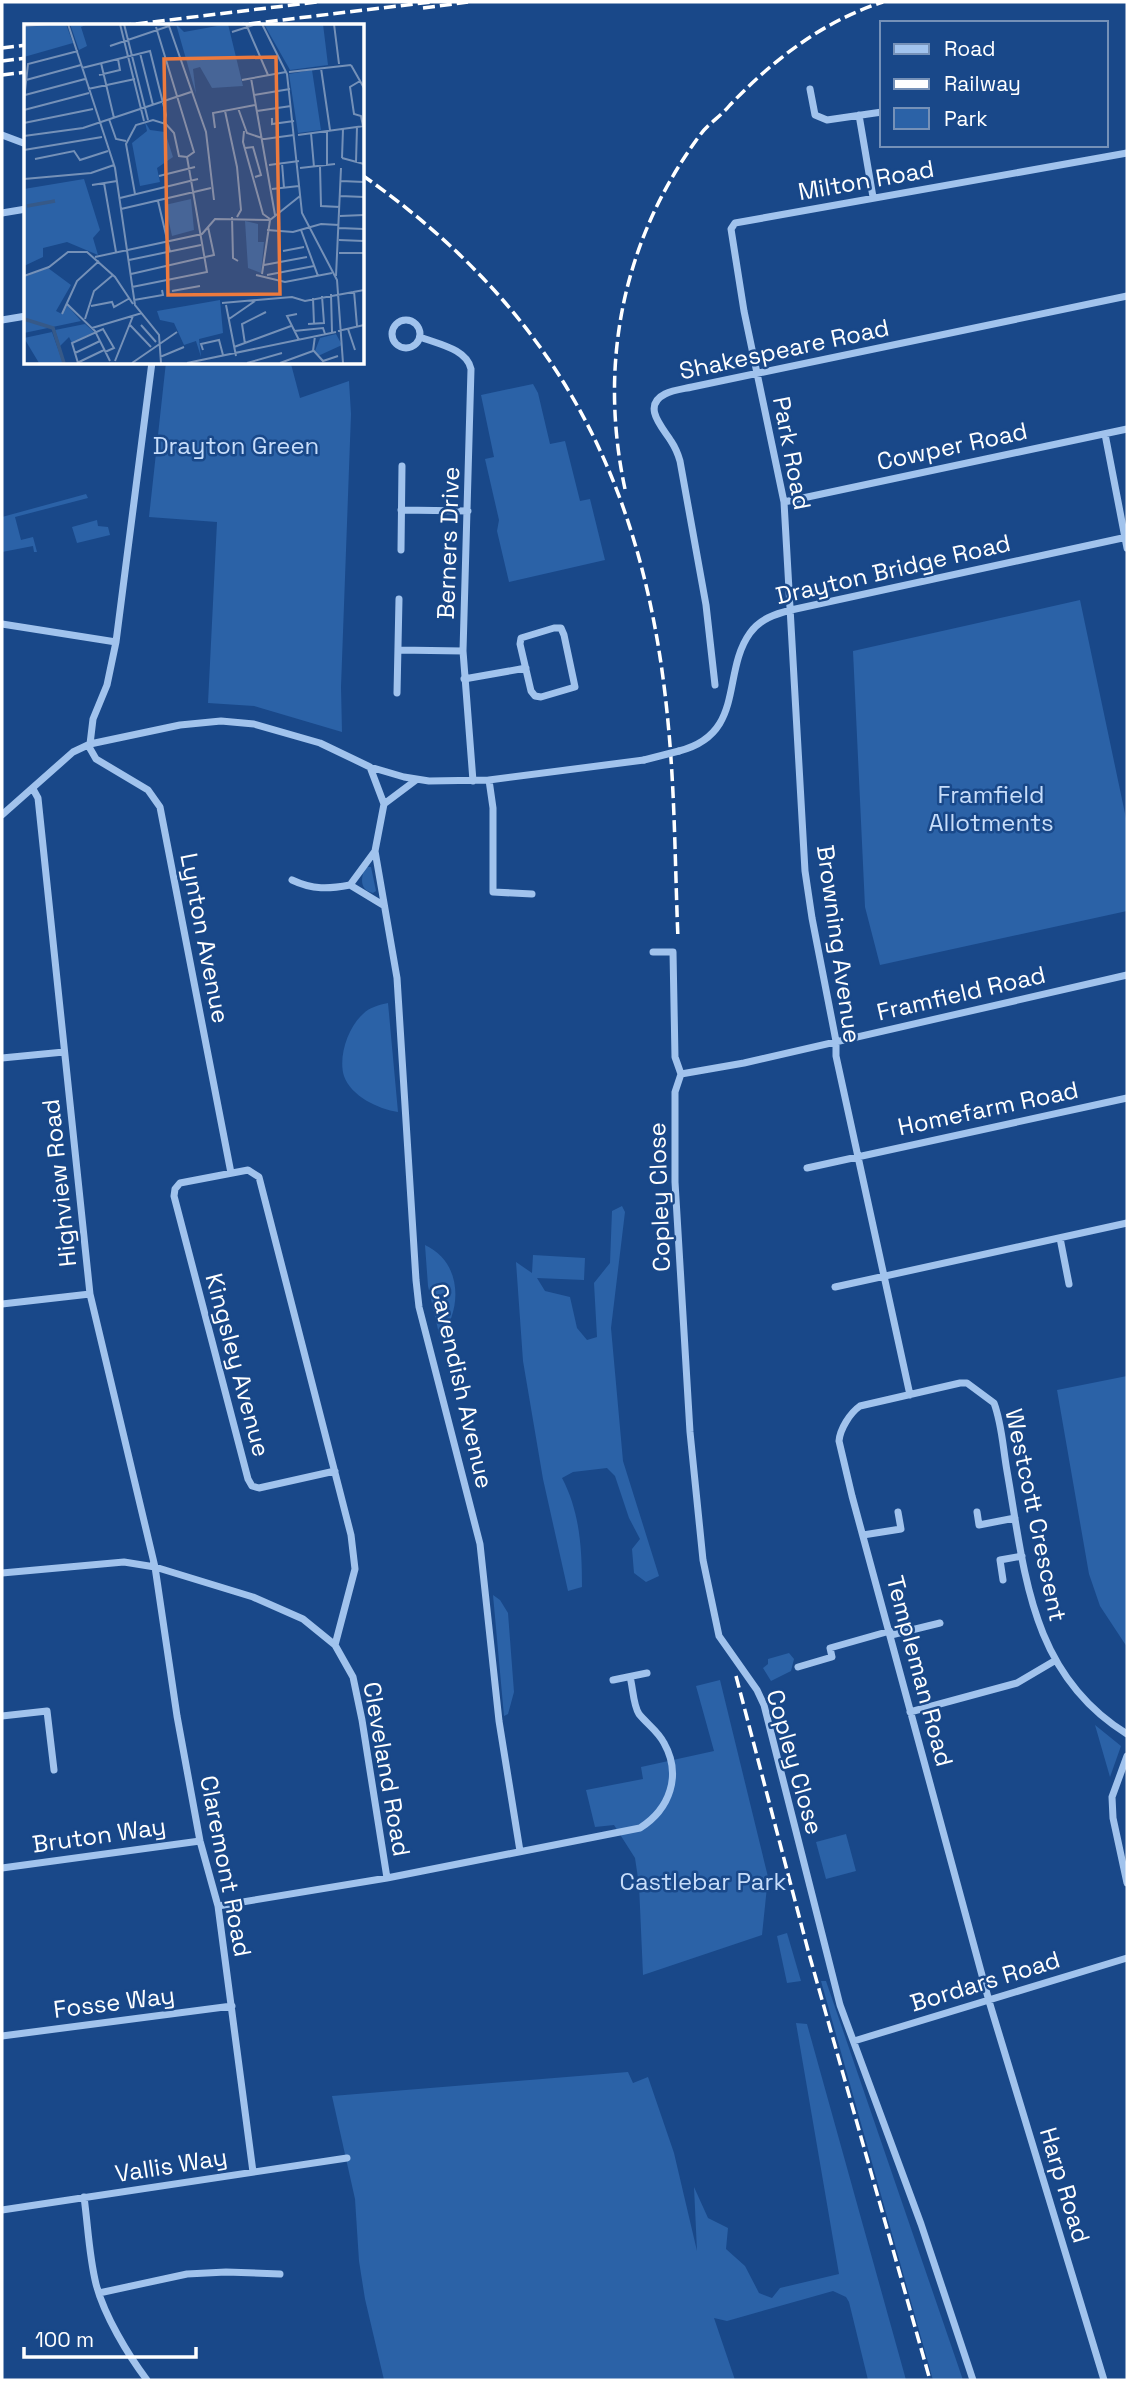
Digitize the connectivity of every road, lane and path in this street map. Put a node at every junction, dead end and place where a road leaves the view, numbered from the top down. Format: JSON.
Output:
{"nodes":[{"id":1,"x":810,"y":89,"type":"dead end"},
{"id":2,"x":880,"y":112,"type":"edge"},
{"id":3,"x":859,"y":115,"type":"junction"},
{"id":4,"x":2,"y":135,"type":"edge"},
{"id":5,"x":24,"y":143,"type":"edge"},
{"id":6,"x":1127,"y":153,"type":"edge"},
{"id":7,"x":873,"y":197,"type":"junction"},
{"id":8,"x":24,"y":209,"type":"edge"},
{"id":9,"x":2,"y":213,"type":"edge"},
{"id":10,"x":735,"y":223,"type":"joint"},
{"id":11,"x":1127,"y":296,"type":"edge"},
{"id":12,"x":24,"y":316,"type":"edge"},
{"id":13,"x":2,"y":320,"type":"edge"},
{"id":14,"x":420,"y":337,"type":"junction"},
{"id":15,"x":152,"y":364,"type":"edge"},
{"id":16,"x":757,"y":373,"type":"junction"},
{"id":17,"x":1127,"y":429,"type":"edge"},
{"id":18,"x":1105,"y":434,"type":"junction"},
{"id":19,"x":402,"y":466,"type":"dead end"},
{"id":20,"x":784,"y":502,"type":"junction"},
{"id":21,"x":401,"y":510,"type":"junction"},
{"id":22,"x":468,"y":511,"type":"junction"},
{"id":23,"x":1126,"y":537,"type":"edge"},
{"id":24,"x":1127,"y":548,"type":"edge"},
{"id":25,"x":401,"y":550,"type":"dead end"},
{"id":26,"x":400,"y":599,"type":"dead end"},
{"id":27,"x":791,"y":610,"type":"junction"},
{"id":28,"x":2,"y":624,"type":"edge"},
{"id":29,"x":116,"y":642,"type":"junction"},
{"id":30,"x":398,"y":650,"type":"junction"},
{"id":31,"x":463,"y":651,"type":"junction"},
{"id":32,"x":526,"y":668,"type":"junction"},
{"id":33,"x":464,"y":679,"type":"junction"},
{"id":34,"x":715,"y":685,"type":"dead end"},
{"id":35,"x":397,"y":694,"type":"dead end"},
{"id":36,"x":89,"y":744,"type":"junction"},
{"id":37,"x":370,"y":767,"type":"junction"},
{"id":38,"x":415,"y":780,"type":"junction"},
{"id":39,"x":489,"y":780,"type":"junction"},
{"id":40,"x":473,"y":781,"type":"junction"},
{"id":41,"x":33,"y":789,"type":"junction"},
{"id":42,"x":384,"y":804,"type":"junction"},
{"id":43,"x":2,"y":815,"type":"edge"},
{"id":44,"x":375,"y":850,"type":"junction"},
{"id":45,"x":292,"y":880,"type":"dead end"},
{"id":46,"x":350,"y":885,"type":"junction"},
{"id":47,"x":532,"y":894,"type":"dead end"},
{"id":48,"x":383,"y":905,"type":"junction"},
{"id":49,"x":653,"y":952,"type":"dead end"},
{"id":50,"x":1127,"y":975,"type":"edge"},
{"id":51,"x":836,"y":1041,"type":"junction"},
{"id":52,"x":64,"y":1052,"type":"junction"},
{"id":53,"x":2,"y":1058,"type":"edge"},
{"id":54,"x":681,"y":1074,"type":"junction"},
{"id":55,"x":1127,"y":1098,"type":"edge"},
{"id":56,"x":858,"y":1156,"type":"junction"},
{"id":57,"x":807,"y":1168,"type":"dead end"},
{"id":58,"x":231,"y":1172,"type":"junction"},
{"id":59,"x":1127,"y":1223,"type":"edge"},
{"id":60,"x":1060,"y":1238,"type":"junction"},
{"id":61,"x":884,"y":1277,"type":"junction"},
{"id":62,"x":1069,"y":1284,"type":"dead end"},
{"id":63,"x":835,"y":1287,"type":"dead end"},
{"id":64,"x":90,"y":1294,"type":"junction"},
{"id":65,"x":2,"y":1304,"type":"edge"},
{"id":66,"x":910,"y":1395,"type":"junction"},
{"id":67,"x":335,"y":1471,"type":"junction"},
{"id":68,"x":977,"y":1512,"type":"dead end"},
{"id":69,"x":898,"y":1513,"type":"dead end"},
{"id":70,"x":1015,"y":1518,"type":"junction"},
{"id":71,"x":863,"y":1535,"type":"junction"},
{"id":72,"x":1021,"y":1556,"type":"junction"},
{"id":73,"x":155,"y":1567,"type":"junction"},
{"id":74,"x":2,"y":1573,"type":"edge"},
{"id":75,"x":1003,"y":1580,"type":"dead end"},
{"id":76,"x":940,"y":1623,"type":"dead end"},
{"id":77,"x":890,"y":1633,"type":"junction"},
{"id":78,"x":335,"y":1644,"type":"junction"},
{"id":79,"x":1056,"y":1660,"type":"junction"},
{"id":80,"x":798,"y":1667,"type":"dead end"},
{"id":81,"x":647,"y":1673,"type":"dead end"},
{"id":82,"x":630,"y":1676,"type":"junction"},
{"id":83,"x":613,"y":1680,"type":"dead end"},
{"id":84,"x":910,"y":1712,"type":"junction"},
{"id":85,"x":2,"y":1716,"type":"edge"},
{"id":86,"x":1127,"y":1734,"type":"edge"},
{"id":87,"x":1127,"y":1756,"type":"edge"},
{"id":88,"x":54,"y":1770,"type":"dead end"},
{"id":89,"x":201,"y":1841,"type":"junction"},
{"id":90,"x":520,"y":1851,"type":"junction"},
{"id":91,"x":2,"y":1868,"type":"edge"},
{"id":92,"x":387,"y":1878,"type":"junction"},
{"id":93,"x":1127,"y":1883,"type":"edge"},
{"id":94,"x":218,"y":1906,"type":"junction"},
{"id":95,"x":1127,"y":1958,"type":"edge"},
{"id":96,"x":989,"y":2001,"type":"junction"},
{"id":97,"x":232,"y":2006,"type":"junction"},
{"id":98,"x":2,"y":2036,"type":"edge"},
{"id":99,"x":854,"y":2041,"type":"junction"},
{"id":100,"x":347,"y":2158,"type":"dead end"},
{"id":101,"x":253,"y":2172,"type":"junction"},
{"id":102,"x":84,"y":2197,"type":"junction"},
{"id":103,"x":2,"y":2210,"type":"edge"},
{"id":104,"x":280,"y":2274,"type":"dead end"},
{"id":105,"x":99,"y":2293,"type":"junction"},
{"id":106,"x":147,"y":2380,"type":"edge"},
{"id":107,"x":973,"y":2380,"type":"edge"},
{"id":108,"x":1104,"y":2380,"type":"edge"}],
"edges":[{"from":1,"to":3,"type":"street"},
{"from":2,"to":3,"type":"street"},
{"from":3,"to":7,"type":"street"},
{"from":4,"to":5,"type":"street"},
{"from":6,"to":7,"type":"street","name":"Milton Road"},
{"from":7,"to":10,"type":"street","name":"Milton Road"},
{"from":8,"to":9,"type":"street"},
{"from":10,"to":16,"type":"street","name":"Park Road"},
{"from":11,"to":16,"type":"street","name":"Shakespeare Road"},
{"from":12,"to":13,"type":"street"},
{"from":14,"to":14,"type":"street","name":"Berners Drive"},
{"from":14,"to":22,"type":"street","name":"Berners Drive"},
{"from":15,"to":29,"type":"street"},
{"from":16,"to":20,"type":"street","name":"Park Road"},
{"from":16,"to":34,"type":"street","name":"Shakespeare Road"},
{"from":17,"to":18,"type":"street","name":"Cowper Road"},
{"from":18,"to":20,"type":"street","name":"Cowper Road"},
{"from":18,"to":23,"type":"street"},
{"from":19,"to":21,"type":"street"},
{"from":20,"to":27,"type":"street","name":"Park Road"},
{"from":21,"to":22,"type":"street"},
{"from":21,"to":25,"type":"street"},
{"from":22,"to":31,"type":"street","name":"Berners Drive"},
{"from":23,"to":24,"type":"street"},
{"from":23,"to":27,"type":"street","name":"Drayton Bridge Road"},
{"from":26,"to":30,"type":"street"},
{"from":27,"to":39,"type":"street","name":"Drayton Bridge Road","bridge":true},
{"from":27,"to":51,"type":"street","name":"Browning Avenue"},
{"from":28,"to":29,"type":"street"},
{"from":29,"to":36,"type":"street"},
{"from":30,"to":31,"type":"street"},
{"from":30,"to":35,"type":"street"},
{"from":31,"to":33,"type":"street","name":"Berners Drive"},
{"from":32,"to":32,"type":"street"},
{"from":32,"to":33,"type":"street"},
{"from":33,"to":40,"type":"street","name":"Berners Drive"},
{"from":36,"to":37,"type":"street","name":"Drayton Bridge Road"},
{"from":36,"to":41,"type":"street"},
{"from":36,"to":58,"type":"street","name":"Lynton Avenue"},
{"from":37,"to":38,"type":"street","name":"Drayton Bridge Road"},
{"from":37,"to":42,"type":"street"},
{"from":38,"to":40,"type":"street","name":"Drayton Bridge Road"},
{"from":38,"to":42,"type":"street"},
{"from":39,"to":40,"type":"street","name":"Drayton Bridge Road"},
{"from":39,"to":47,"type":"street"},
{"from":41,"to":43,"type":"street"},
{"from":41,"to":52,"type":"street","name":"Highview Road"},
{"from":42,"to":44,"type":"street","name":"Cavendish Avenue"},
{"from":44,"to":46,"type":"street"},
{"from":44,"to":48,"type":"street","name":"Cavendish Avenue"},
{"from":45,"to":46,"type":"street"},
{"from":46,"to":48,"type":"street"},
{"from":48,"to":90,"type":"street","name":"Cavendish Avenue"},
{"from":49,"to":54,"type":"street","name":"Copley Close"},
{"from":50,"to":51,"type":"street","name":"Framfield Road"},
{"from":51,"to":54,"type":"street","name":"Framfield Road"},
{"from":51,"to":56,"type":"street","name":"Browning Avenue"},
{"from":52,"to":53,"type":"street"},
{"from":52,"to":64,"type":"street","name":"Highview Road"},
{"from":54,"to":99,"type":"street","name":"Copley Close"},
{"from":55,"to":56,"type":"street","name":"Homefarm Road"},
{"from":56,"to":57,"type":"street"},
{"from":56,"to":61,"type":"street","name":"Browning Avenue"},
{"from":58,"to":67,"type":"street"},
{"from":58,"to":67,"type":"street","name":"Kingsley Avenue"},
{"from":59,"to":60,"type":"street"},
{"from":60,"to":61,"type":"street"},
{"from":60,"to":62,"type":"street"},
{"from":61,"to":63,"type":"street"},
{"from":61,"to":66,"type":"street","name":"Browning Avenue"},
{"from":64,"to":65,"type":"street"},
{"from":64,"to":73,"type":"street","name":"Highview Road"},
{"from":66,"to":70,"type":"street","name":"Westcott Crescent"},
{"from":66,"to":71,"type":"street","name":"Templeman Road"},
{"from":67,"to":78,"type":"street"},
{"from":68,"to":70,"type":"street"},
{"from":69,"to":71,"type":"street"},
{"from":70,"to":72,"type":"street","name":"Westcott Crescent"},
{"from":71,"to":77,"type":"street","name":"Templeman Road"},
{"from":72,"to":75,"type":"street"},
{"from":72,"to":79,"type":"street","name":"Westcott Crescent"},
{"from":73,"to":74,"type":"street","name":"Cleveland Road"},
{"from":73,"to":78,"type":"street","name":"Cleveland Road"},
{"from":73,"to":89,"type":"street","name":"Claremont Road"},
{"from":76,"to":77,"type":"street"},
{"from":77,"to":80,"type":"street"},
{"from":77,"to":84,"type":"street","name":"Templeman Road"},
{"from":78,"to":92,"type":"street","name":"Cleveland Road"},
{"from":79,"to":84,"type":"street"},
{"from":79,"to":86,"type":"street","name":"Westcott Crescent"},
{"from":81,"to":82,"type":"street"},
{"from":82,"to":83,"type":"street"},
{"from":82,"to":90,"type":"street"},
{"from":84,"to":96,"type":"street","name":"Templeman Road"},
{"from":85,"to":88,"type":"street"},
{"from":87,"to":93,"type":"street"},
{"from":89,"to":91,"type":"street","name":"Bruton Way"},
{"from":89,"to":94,"type":"street","name":"Claremont Road"},
{"from":90,"to":92,"type":"street"},
{"from":92,"to":94,"type":"street"},
{"from":94,"to":97,"type":"street","name":"Claremont Road"},
{"from":95,"to":96,"type":"street","name":"Bordars Road"},
{"from":96,"to":99,"type":"street","name":"Bordars Road"},
{"from":96,"to":108,"type":"street","name":"Harp Road"},
{"from":97,"to":98,"type":"street","name":"Fosse Way"},
{"from":97,"to":101,"type":"street","name":"Claremont Road"},
{"from":99,"to":107,"type":"street","name":"Copley Close"},
{"from":100,"to":101,"type":"street","name":"Vallis Way"},
{"from":101,"to":102,"type":"street","name":"Vallis Way"},
{"from":102,"to":103,"type":"street","name":"Vallis Way"},
{"from":102,"to":105,"type":"street"},
{"from":104,"to":105,"type":"street"},
{"from":105,"to":106,"type":"street"}]}
